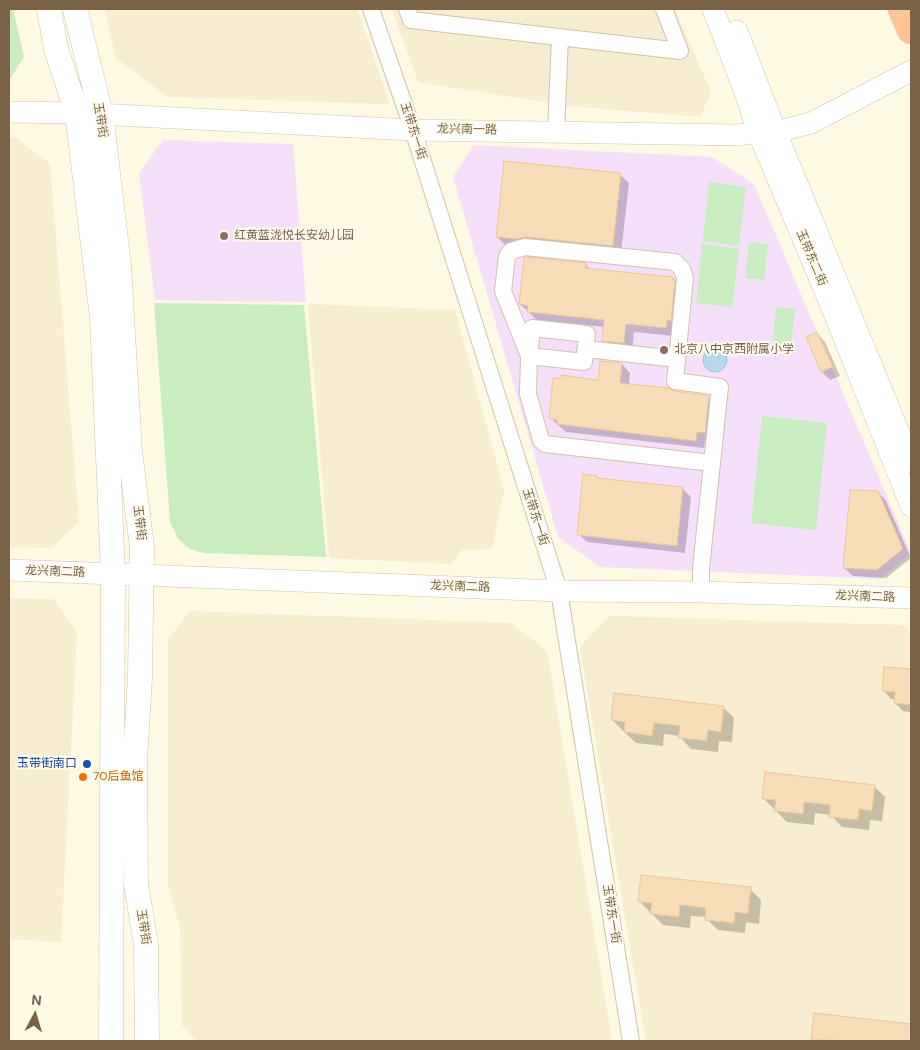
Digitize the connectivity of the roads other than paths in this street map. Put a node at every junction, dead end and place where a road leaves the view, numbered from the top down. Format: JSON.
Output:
{"nodes":[{"id":1,"x":49,"y":9,"type":"edge"},
{"id":2,"x":75,"y":9,"type":"edge"},
{"id":3,"x":372,"y":9,"type":"edge"},
{"id":4,"x":407,"y":9,"type":"edge"},
{"id":5,"x":664,"y":9,"type":"edge"},
{"id":6,"x":713,"y":9,"type":"edge"},
{"id":7,"x":728,"y":9,"type":"edge"},
{"id":8,"x":902,"y":9,"type":"edge"},
{"id":9,"x":911,"y":30,"type":"edge"},
{"id":10,"x":560,"y":37,"type":"junction"},
{"id":11,"x":911,"y":71,"type":"edge"},
{"id":12,"x":9,"y":112,"type":"edge"},
{"id":13,"x":77,"y":113,"type":"junction"},
{"id":14,"x":101,"y":114,"type":"junction"},
{"id":15,"x":413,"y":130,"type":"junction"},
{"id":16,"x":556,"y":132,"type":"junction"},
{"id":17,"x":767,"y":132,"type":"junction"},
{"id":18,"x":586,"y":349,"type":"junction"},
{"id":19,"x":529,"y":356,"type":"junction"},
{"id":20,"x":677,"y":359,"type":"junction"},
{"id":21,"x":911,"y":462,"type":"edge"},
{"id":22,"x":712,"y":463,"type":"junction"},
{"id":23,"x":911,"y":506,"type":"edge"},
{"id":24,"x":9,"y":570,"type":"edge"},
{"id":25,"x":113,"y":573,"type":"junction"},
{"id":26,"x":142,"y":574,"type":"junction"},
{"id":27,"x":558,"y":590,"type":"junction"},
{"id":28,"x":701,"y":592,"type":"junction"},
{"id":29,"x":911,"y":598,"type":"edge"},
{"id":30,"x":111,"y":1041,"type":"edge"},
{"id":31,"x":147,"y":1041,"type":"edge"},
{"id":32,"x":632,"y":1041,"type":"edge"}],
"edges":[{"from":1,"to":13,"type":"main road","name":"玉带街"},
{"from":2,"to":14,"type":"main road","name":"玉带街"},
{"from":3,"to":15,"type":"street","name":"玉带东一街"},
{"from":4,"to":10,"type":"street"},
{"from":5,"to":10,"type":"street"},
{"from":6,"to":17,"type":"street","name":"玉带东二街"},
{"from":7,"to":17,"type":"street","name":"玉带东二街"},
{"from":8,"to":9,"type":"highway"},
{"from":10,"to":16,"type":"street"},
{"from":11,"to":17,"type":"street","name":"龙兴南一路"},
{"from":12,"to":13,"type":"street","name":"龙兴南一路"},
{"from":13,"to":14,"type":"street","name":"龙兴南一路"},
{"from":13,"to":25,"type":"main road","name":"玉带街"},
{"from":14,"to":15,"type":"street","name":"龙兴南一路"},
{"from":14,"to":26,"type":"main road","name":"玉带街"},
{"from":15,"to":16,"type":"street","name":"龙兴南一路"},
{"from":15,"to":27,"type":"street","name":"玉带东一街"},
{"from":16,"to":17,"type":"street","name":"龙兴南一路"},
{"from":17,"to":21,"type":"street","name":"玉带东二街"},
{"from":17,"to":23,"type":"street","name":"玉带东二街"},
{"from":18,"to":19,"type":"street"},
{"from":18,"to":19,"type":"street"},
{"from":18,"to":20,"type":"street"},
{"from":19,"to":20,"type":"street"},
{"from":19,"to":22,"type":"street"},
{"from":20,"to":22,"type":"street"},
{"from":22,"to":28,"type":"street"},
{"from":24,"to":25,"type":"street","name":"龙兴南二路"},
{"from":25,"to":26,"type":"street","name":"龙兴南二路"},
{"from":25,"to":30,"type":"main road","name":"玉带街"},
{"from":26,"to":27,"type":"street","name":"龙兴南二路"},
{"from":26,"to":31,"type":"main road","name":"玉带街"},
{"from":27,"to":28,"type":"street","name":"龙兴南二路"},
{"from":27,"to":32,"type":"street","name":"玉带东一街"},
{"from":28,"to":29,"type":"street","name":"龙兴南二路"}]}
